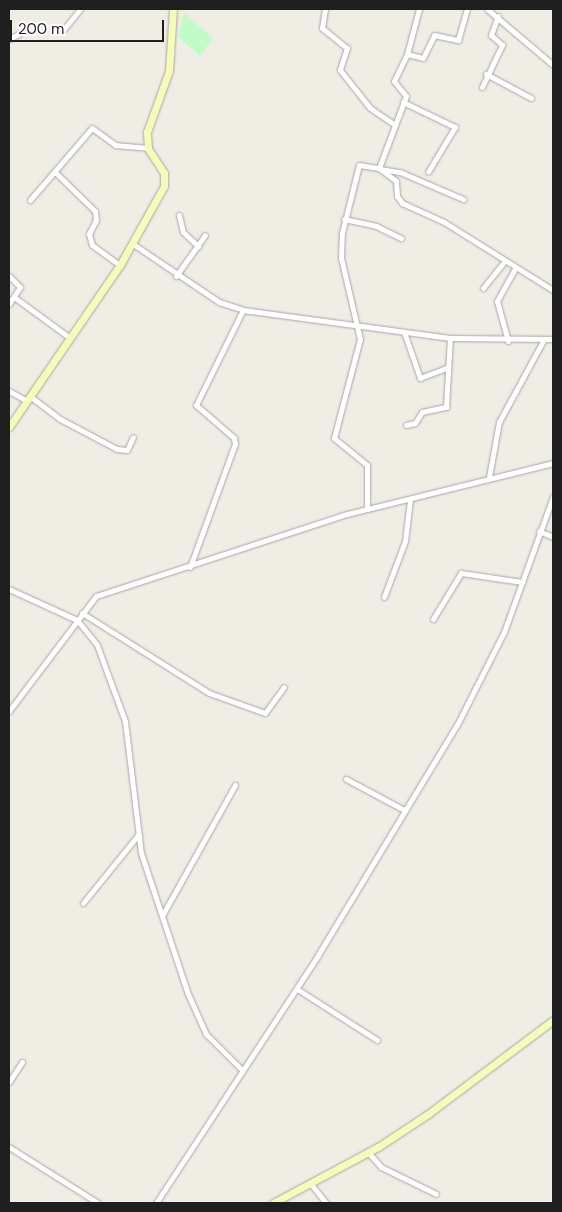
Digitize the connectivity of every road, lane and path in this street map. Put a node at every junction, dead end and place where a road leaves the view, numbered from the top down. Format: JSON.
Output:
{"nodes":[{"id":1,"x":80,"y":9,"type":"edge"},
{"id":2,"x":173,"y":9,"type":"edge"},
{"id":3,"x":325,"y":9,"type":"edge"},
{"id":4,"x":418,"y":9,"type":"edge"},
{"id":5,"x":467,"y":9,"type":"edge"},
{"id":6,"x":487,"y":9,"type":"edge"},
{"id":7,"x":498,"y":16,"type":"junction"},
{"id":8,"x":64,"y":29,"type":"dead end"},
{"id":9,"x":19,"y":34,"type":"dead end"},
{"id":10,"x":9,"y":39,"type":"edge"},
{"id":11,"x":407,"y":54,"type":"junction"},
{"id":12,"x":553,"y":65,"type":"edge"},
{"id":13,"x":486,"y":74,"type":"junction"},
{"id":14,"x":482,"y":87,"type":"dead end"},
{"id":15,"x":531,"y":98,"type":"dead end"},
{"id":16,"x":404,"y":102,"type":"junction"},
{"id":17,"x":395,"y":125,"type":"junction"},
{"id":18,"x":148,"y":148,"type":"junction"},
{"id":19,"x":380,"y":168,"type":"junction"},
{"id":20,"x":428,"y":172,"type":"dead end"},
{"id":21,"x":56,"y":173,"type":"junction"},
{"id":22,"x":463,"y":198,"type":"dead end"},
{"id":23,"x":30,"y":200,"type":"dead end"},
{"id":24,"x":179,"y":216,"type":"dead end"},
{"id":25,"x":344,"y":219,"type":"junction"},
{"id":26,"x":205,"y":235,"type":"dead end"},
{"id":27,"x":401,"y":238,"type":"dead end"},
{"id":28,"x":133,"y":244,"type":"junction"},
{"id":29,"x":198,"y":246,"type":"junction"},
{"id":30,"x":505,"y":262,"type":"junction"},
{"id":31,"x":120,"y":265,"type":"junction"},
{"id":32,"x":515,"y":268,"type":"junction"},
{"id":33,"x":9,"y":276,"type":"edge"},
{"id":34,"x":176,"y":276,"type":"junction"},
{"id":35,"x":483,"y":288,"type":"dead end"},
{"id":36,"x":553,"y":290,"type":"edge"},
{"id":37,"x":14,"y":297,"type":"junction"},
{"id":38,"x":9,"y":304,"type":"edge"},
{"id":39,"x":243,"y":310,"type":"junction"},
{"id":40,"x":356,"y":325,"type":"junction"},
{"id":41,"x":404,"y":332,"type":"junction"},
{"id":42,"x":70,"y":338,"type":"junction"},
{"id":43,"x":450,"y":338,"type":"junction"},
{"id":44,"x":544,"y":339,"type":"junction"},
{"id":45,"x":553,"y":339,"type":"edge"},
{"id":46,"x":508,"y":341,"type":"junction"},
{"id":47,"x":448,"y":367,"type":"junction"},
{"id":48,"x":9,"y":391,"type":"edge"},
{"id":49,"x":29,"y":399,"type":"junction"},
{"id":50,"x":406,"y":426,"type":"dead end"},
{"id":51,"x":9,"y":427,"type":"edge"},
{"id":52,"x":133,"y":437,"type":"dead end"},
{"id":53,"x":553,"y":464,"type":"edge"},
{"id":54,"x":489,"y":477,"type":"junction"},
{"id":55,"x":553,"y":497,"type":"edge"},
{"id":56,"x":410,"y":500,"type":"junction"},
{"id":57,"x":367,"y":509,"type":"junction"},
{"id":58,"x":539,"y":531,"type":"junction"},
{"id":59,"x":553,"y":537,"type":"edge"},
{"id":60,"x":190,"y":567,"type":"junction"},
{"id":61,"x":522,"y":582,"type":"junction"},
{"id":62,"x":9,"y":589,"type":"edge"},
{"id":63,"x":384,"y":597,"type":"dead end"},
{"id":64,"x":82,"y":613,"type":"junction"},
{"id":65,"x":433,"y":619,"type":"dead end"},
{"id":66,"x":77,"y":620,"type":"junction"},
{"id":67,"x":284,"y":688,"type":"dead end"},
{"id":68,"x":9,"y":698,"type":"edge"},
{"id":69,"x":15,"y":702,"type":"junction"},
{"id":70,"x":9,"y":711,"type":"edge"},
{"id":71,"x":346,"y":779,"type":"dead end"},
{"id":72,"x":235,"y":784,"type":"dead end"},
{"id":73,"x":404,"y":810,"type":"junction"},
{"id":74,"x":138,"y":835,"type":"junction"},
{"id":75,"x":84,"y":903,"type":"dead end"},
{"id":76,"x":163,"y":914,"type":"junction"},
{"id":77,"x":297,"y":989,"type":"junction"},
{"id":78,"x":553,"y":1020,"type":"edge"},
{"id":79,"x":377,"y":1040,"type":"dead end"},
{"id":80,"x":22,"y":1062,"type":"dead end"},
{"id":81,"x":242,"y":1070,"type":"junction"},
{"id":82,"x":9,"y":1082,"type":"edge"},
{"id":83,"x":9,"y":1147,"type":"edge"},
{"id":84,"x":368,"y":1152,"type":"junction"},
{"id":85,"x":310,"y":1184,"type":"junction"},
{"id":86,"x":436,"y":1194,"type":"dead end"},
{"id":87,"x":98,"y":1203,"type":"edge"},
{"id":88,"x":156,"y":1203,"type":"edge"},
{"id":89,"x":273,"y":1203,"type":"edge"},
{"id":90,"x":326,"y":1203,"type":"edge"}],
"edges":[{"from":1,"to":8,"type":"street"},
{"from":2,"to":18,"type":"street"},
{"from":3,"to":17,"type":"street"},
{"from":4,"to":11,"type":"street"},
{"from":5,"to":11,"type":"street"},
{"from":6,"to":7,"type":"street"},
{"from":7,"to":12,"type":"street"},
{"from":7,"to":13,"type":"street"},
{"from":9,"to":10,"type":"street"},
{"from":11,"to":16,"type":"street"},
{"from":13,"to":14,"type":"street"},
{"from":13,"to":15,"type":"street"},
{"from":16,"to":17,"type":"street"},
{"from":16,"to":20,"type":"street"},
{"from":17,"to":19,"type":"street"},
{"from":18,"to":21,"type":"street"},
{"from":18,"to":28,"type":"street"},
{"from":19,"to":22,"type":"street"},
{"from":19,"to":25,"type":"street"},
{"from":19,"to":30,"type":"street"},
{"from":21,"to":23,"type":"street"},
{"from":21,"to":31,"type":"street"},
{"from":24,"to":29,"type":"street"},
{"from":25,"to":27,"type":"street"},
{"from":25,"to":40,"type":"street"},
{"from":26,"to":29,"type":"street"},
{"from":28,"to":31,"type":"street"},
{"from":28,"to":34,"type":"street"},
{"from":29,"to":34,"type":"street"},
{"from":30,"to":32,"type":"street"},
{"from":30,"to":35,"type":"street"},
{"from":31,"to":42,"type":"street"},
{"from":32,"to":36,"type":"street"},
{"from":32,"to":46,"type":"street"},
{"from":33,"to":37,"type":"street"},
{"from":34,"to":39,"type":"street"},
{"from":37,"to":38,"type":"street"},
{"from":37,"to":42,"type":"street"},
{"from":39,"to":40,"type":"street"},
{"from":39,"to":60,"type":"street"},
{"from":40,"to":41,"type":"street"},
{"from":40,"to":57,"type":"street"},
{"from":41,"to":43,"type":"street"},
{"from":41,"to":47,"type":"street"},
{"from":42,"to":49,"type":"street"},
{"from":43,"to":46,"type":"street"},
{"from":43,"to":47,"type":"street"},
{"from":44,"to":45,"type":"street"},
{"from":44,"to":46,"type":"street"},
{"from":44,"to":54,"type":"street"},
{"from":47,"to":50,"type":"street"},
{"from":48,"to":49,"type":"street"},
{"from":49,"to":51,"type":"street"},
{"from":49,"to":52,"type":"street"},
{"from":53,"to":54,"type":"street"},
{"from":54,"to":56,"type":"street"},
{"from":55,"to":58,"type":"street"},
{"from":56,"to":57,"type":"street"},
{"from":56,"to":63,"type":"street"},
{"from":57,"to":60,"type":"street"},
{"from":58,"to":59,"type":"street"},
{"from":58,"to":61,"type":"street"},
{"from":60,"to":64,"type":"street"},
{"from":61,"to":65,"type":"street"},
{"from":61,"to":73,"type":"street"},
{"from":62,"to":66,"type":"street"},
{"from":64,"to":66,"type":"street"},
{"from":64,"to":67,"type":"street"},
{"from":66,"to":69,"type":"street"},
{"from":66,"to":74,"type":"street"},
{"from":68,"to":69,"type":"street"},
{"from":69,"to":70,"type":"street"},
{"from":71,"to":73,"type":"street"},
{"from":72,"to":76,"type":"street"},
{"from":73,"to":77,"type":"street"},
{"from":74,"to":75,"type":"street"},
{"from":74,"to":76,"type":"street"},
{"from":76,"to":81,"type":"street"},
{"from":77,"to":79,"type":"street"},
{"from":77,"to":81,"type":"street"},
{"from":78,"to":84,"type":"street"},
{"from":80,"to":82,"type":"street"},
{"from":81,"to":88,"type":"street"},
{"from":83,"to":87,"type":"street"},
{"from":84,"to":85,"type":"street"},
{"from":84,"to":86,"type":"street"},
{"from":85,"to":89,"type":"street"},
{"from":85,"to":90,"type":"street"}]}
